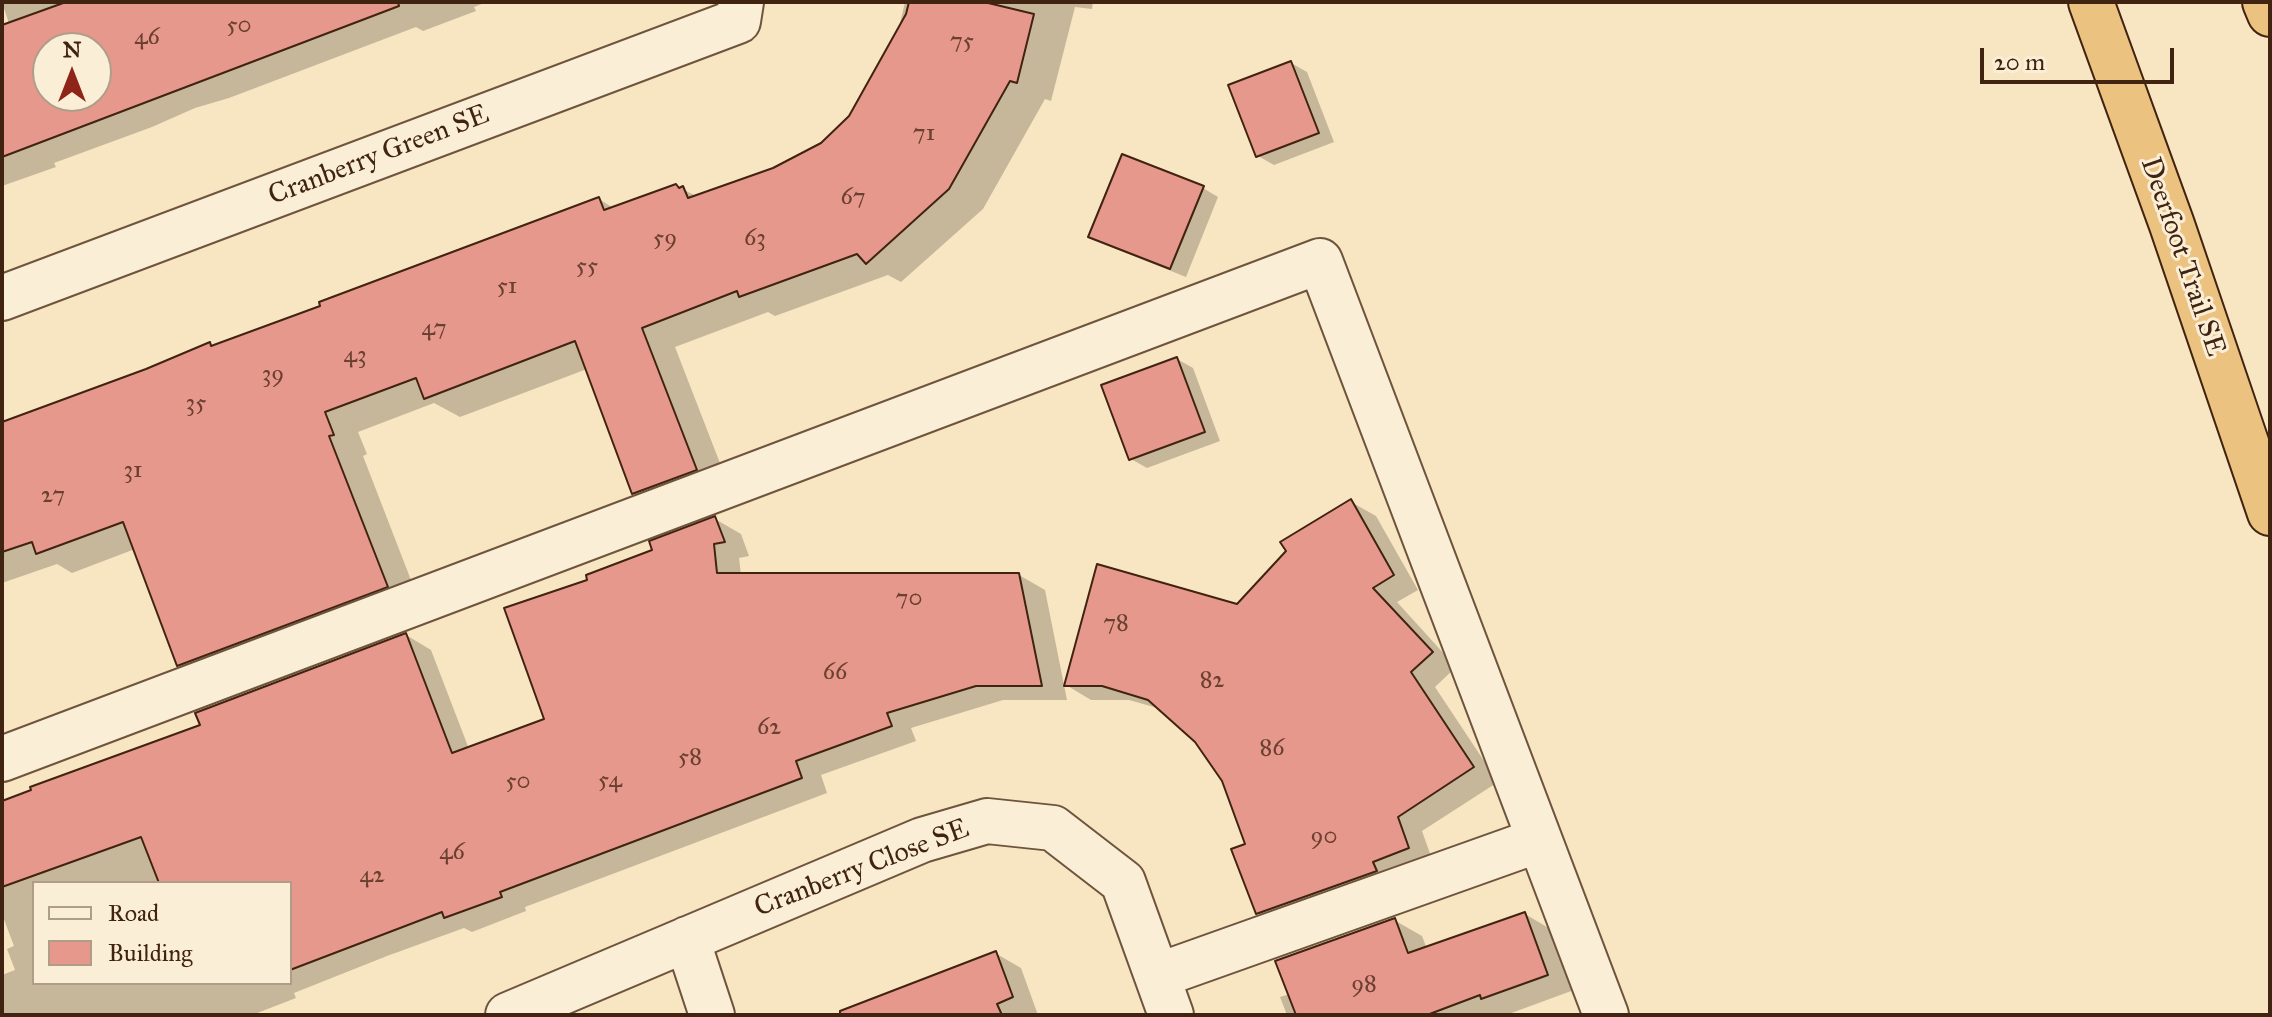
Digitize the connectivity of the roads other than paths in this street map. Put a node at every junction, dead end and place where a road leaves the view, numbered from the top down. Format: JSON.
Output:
{"nodes":[{"id":1,"x":741,"y":2,"type":"edge"},
{"id":2,"x":2091,"y":2,"type":"edge"},
{"id":3,"x":2265,"y":2,"type":"edge"},
{"id":4,"x":2270,"y":14,"type":"edge"},
{"id":5,"x":2,"y":298,"type":"edge"},
{"id":6,"x":2270,"y":513,"type":"edge"},
{"id":7,"x":2,"y":759,"type":"edge"},
{"id":8,"x":1539,"y":840,"type":"junction"},
{"id":9,"x":687,"y":939,"type":"junction"},
{"id":10,"x":1164,"y":995,"type":"edge"},
{"id":11,"x":508,"y":1015,"type":"edge"},
{"id":12,"x":712,"y":1015,"type":"edge"},
{"id":13,"x":1606,"y":1015,"type":"edge"}],
"edges":[{"from":1,"to":5,"type":"street","name":"Cranberry Green SE"},
{"from":2,"to":6,"type":"highway","name":"Deerfoot Trail SE"},
{"from":3,"to":4,"type":"highway"},
{"from":7,"to":8,"type":"street"},
{"from":8,"to":10,"type":"street"},
{"from":8,"to":13,"type":"street"},
{"from":9,"to":10,"type":"street","name":"Cranberry Close SE"},
{"from":9,"to":11,"type":"street","name":"Cranberry Close SE"},
{"from":9,"to":12,"type":"street"}]}
